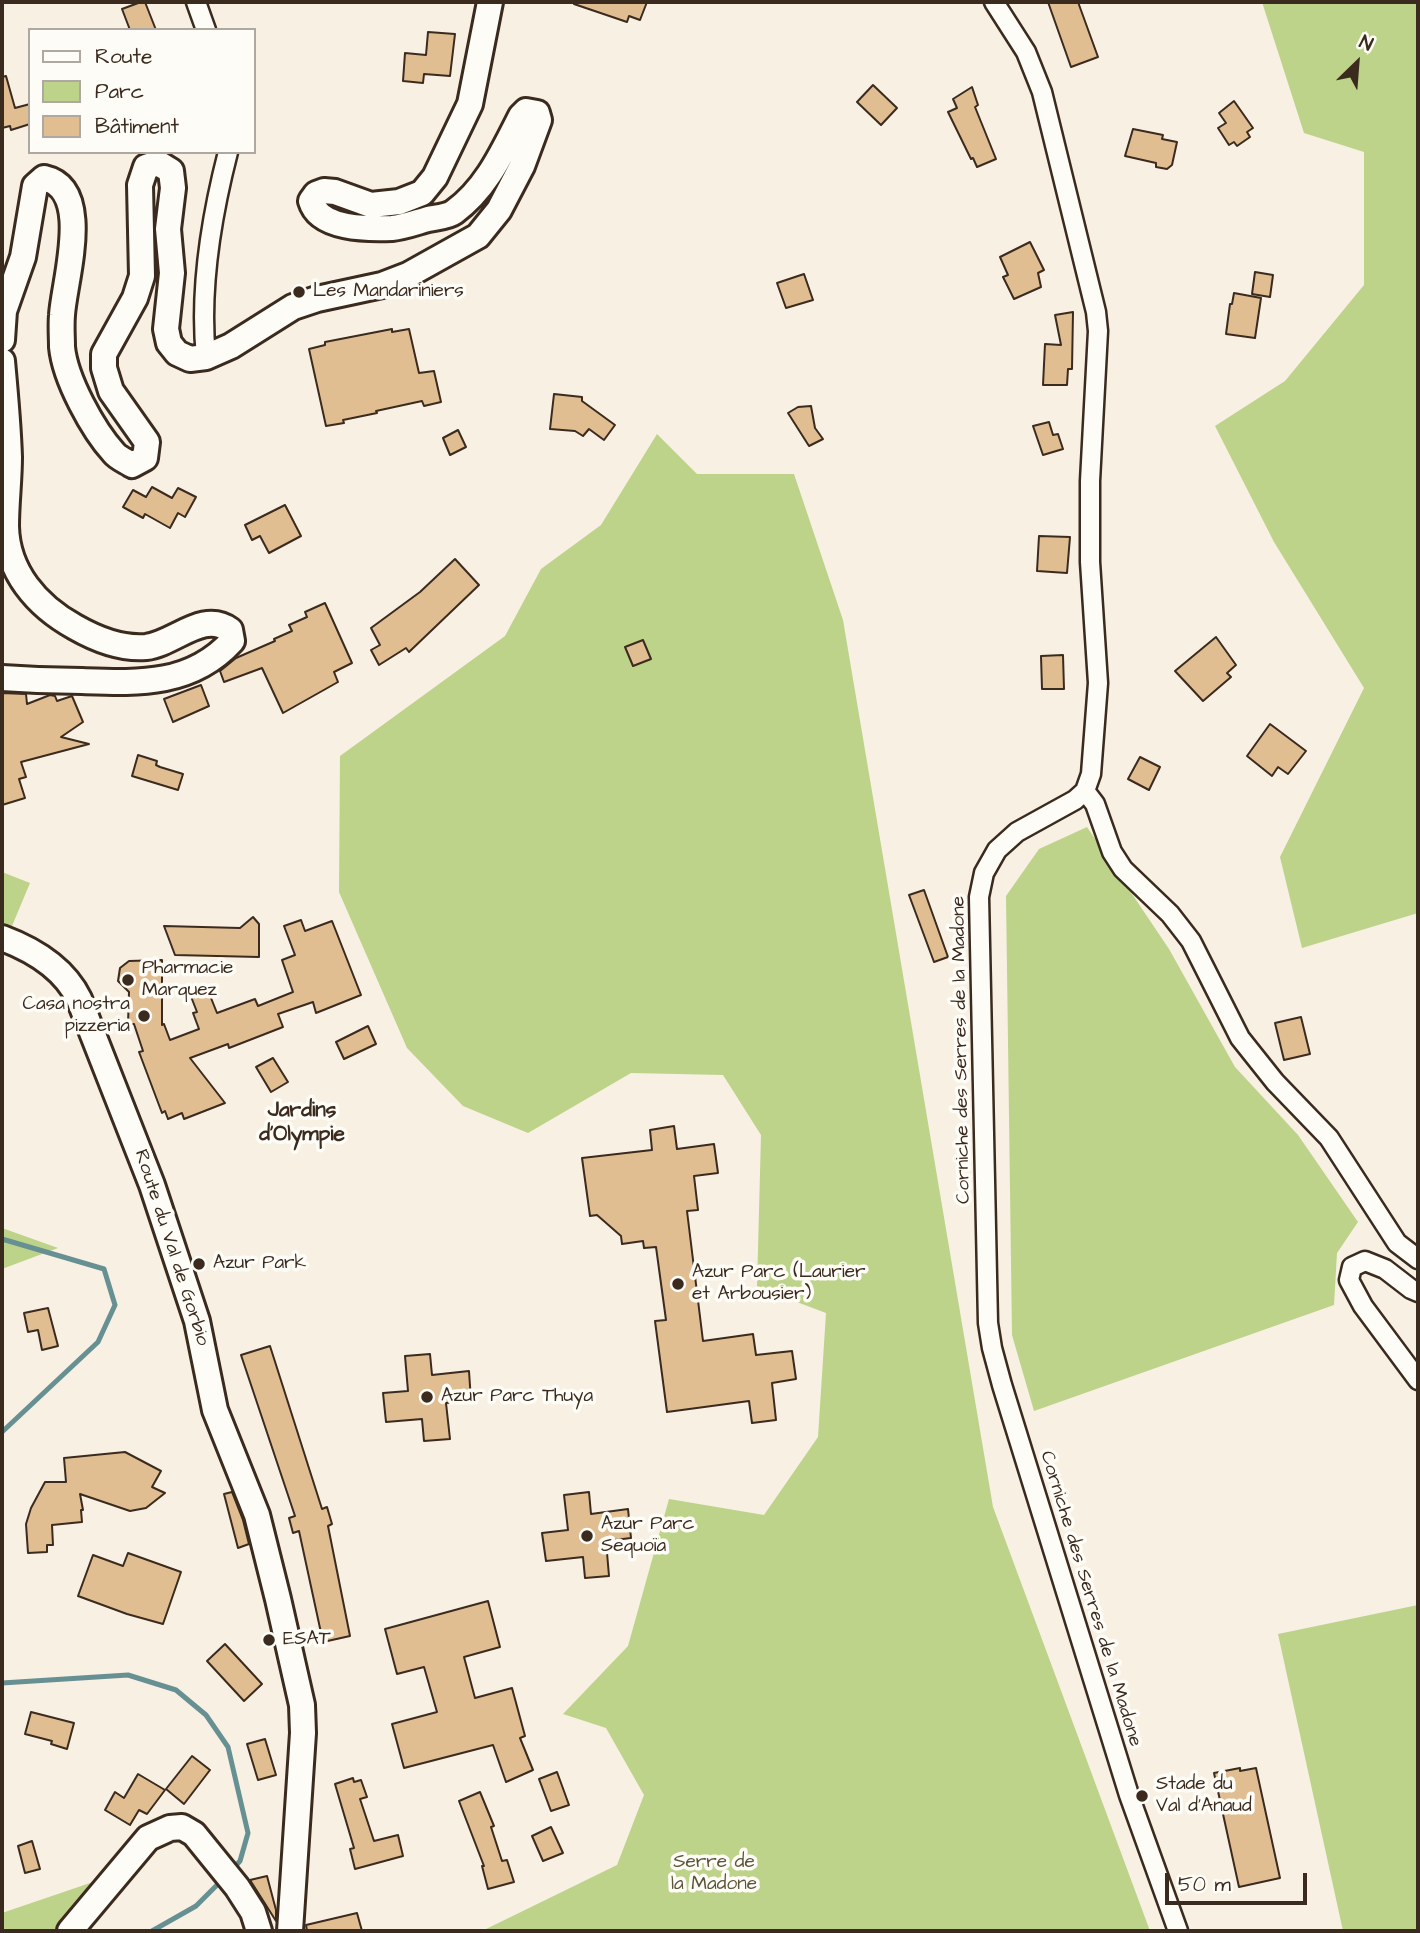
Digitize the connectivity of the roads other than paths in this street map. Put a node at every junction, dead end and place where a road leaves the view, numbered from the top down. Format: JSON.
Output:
{"nodes":[{"id":1,"x":196,"y":2,"type":"edge"},
{"id":2,"x":490,"y":2,"type":"edge"},
{"id":3,"x":994,"y":2,"type":"edge"},
{"id":4,"x":205,"y":28,"type":"edge"},
{"id":5,"x":228,"y":154,"type":"edge"},
{"id":6,"x":2,"y":340,"type":"edge"},
{"id":7,"x":206,"y":357,"type":"junction"},
{"id":8,"x":2,"y":361,"type":"edge"},
{"id":9,"x":2,"y":678,"type":"edge"},
{"id":10,"x":1085,"y":791,"type":"junction"},
{"id":11,"x":2,"y":939,"type":"edge"},
{"id":12,"x":1418,"y":1259,"type":"edge"},
{"id":13,"x":1418,"y":1292,"type":"edge"},
{"id":14,"x":1418,"y":1380,"type":"edge"},
{"id":15,"x":70,"y":1931,"type":"edge"},
{"id":16,"x":259,"y":1931,"type":"edge"},
{"id":17,"x":290,"y":1931,"type":"edge"},
{"id":18,"x":1178,"y":1931,"type":"edge"}],
"edges":[{"from":1,"to":4,"type":"street"},
{"from":2,"to":7,"type":"street"},
{"from":3,"to":10,"type":"street"},
{"from":5,"to":7,"type":"street"},
{"from":6,"to":7,"type":"street"},
{"from":8,"to":9,"type":"street"},
{"from":10,"to":12,"type":"street"},
{"from":10,"to":18,"type":"street","name":"Corniche des Serres de la Madone"},
{"from":11,"to":17,"type":"street","name":"Route du Val de Gorbio"},
{"from":13,"to":14,"type":"street"},
{"from":15,"to":16,"type":"street"}]}
